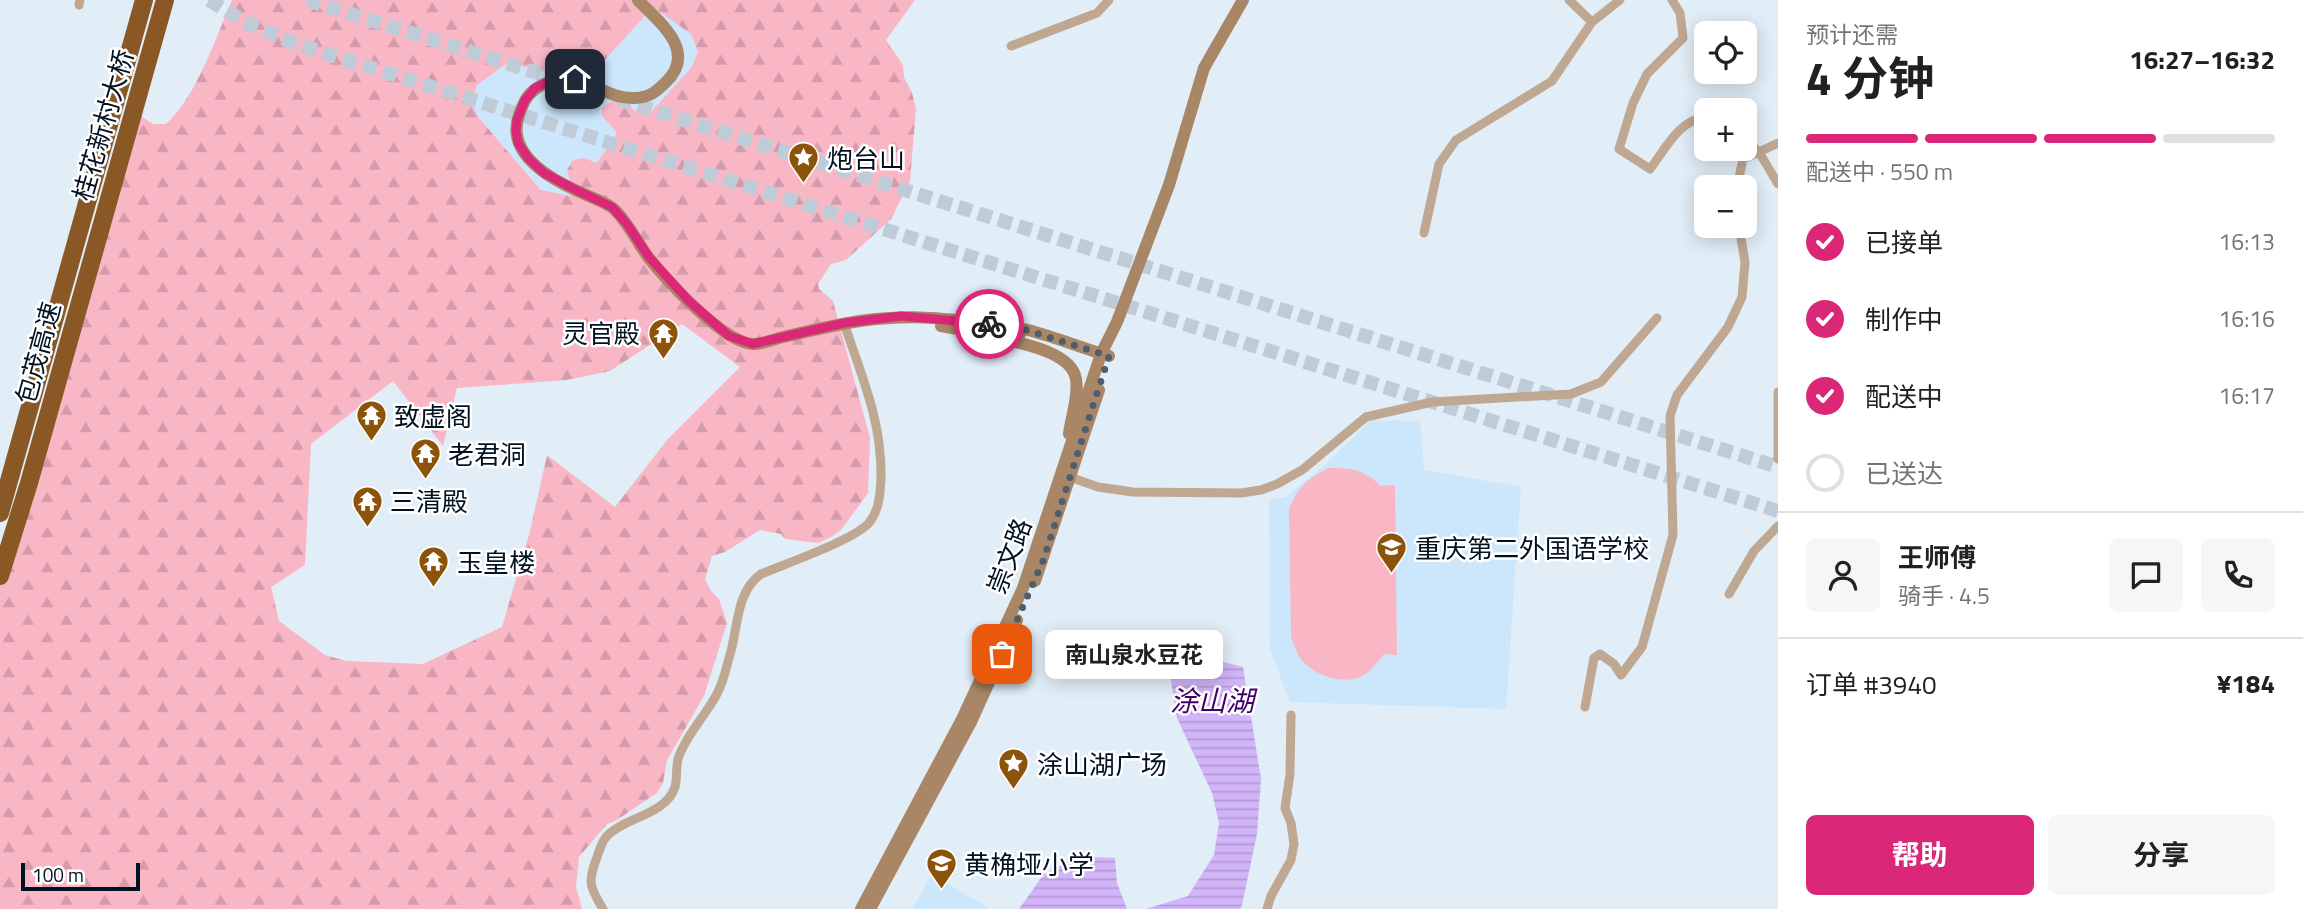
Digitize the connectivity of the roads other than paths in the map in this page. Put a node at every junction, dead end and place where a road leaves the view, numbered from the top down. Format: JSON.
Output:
{"nodes":[{"id":1,"x":145,"y":0,"type":"edge"},
{"id":2,"x":165,"y":0,"type":"edge"},
{"id":3,"x":638,"y":0,"type":"edge"},
{"id":4,"x":1109,"y":0,"type":"edge"},
{"id":5,"x":1243,"y":0,"type":"edge"},
{"id":6,"x":1569,"y":0,"type":"edge"},
{"id":7,"x":1620,"y":0,"type":"edge"},
{"id":8,"x":1672,"y":0,"type":"edge"},
{"id":9,"x":1592,"y":22,"type":"junction"},
{"id":10,"x":1011,"y":46,"type":"dead end"},
{"id":11,"x":1694,"y":120,"type":"edge"},
{"id":12,"x":1778,"y":143,"type":"edge"},
{"id":13,"x":1759,"y":152,"type":"junction"},
{"id":14,"x":1740,"y":175,"type":"edge"},
{"id":15,"x":1778,"y":184,"type":"edge"},
{"id":16,"x":1424,"y":233,"type":"dead end"},
{"id":17,"x":1742,"y":238,"type":"edge"},
{"id":18,"x":71,"y":258,"type":"joint"},
{"id":19,"x":90,"y":264,"type":"joint"},
{"id":20,"x":1657,"y":318,"type":"dead end"},
{"id":21,"x":844,"y":323,"type":"junction"},
{"id":22,"x":983,"y":328,"type":"junction"},
{"id":23,"x":1104,"y":358,"type":"junction"},
{"id":24,"x":1778,"y":392,"type":"edge"},
{"id":25,"x":1778,"y":459,"type":"edge"},
{"id":26,"x":1066,"y":476,"type":"junction"},
{"id":27,"x":0,"y":513,"type":"edge"},
{"id":28,"x":1778,"y":526,"type":"edge"},
{"id":29,"x":0,"y":576,"type":"edge"},
{"id":30,"x":1729,"y":594,"type":"dead end"},
{"id":31,"x":1585,"y":707,"type":"dead end"},
{"id":32,"x":1292,"y":715,"type":"dead end"},
{"id":33,"x":603,"y":909,"type":"edge"},
{"id":34,"x":861,"y":909,"type":"edge"},
{"id":35,"x":870,"y":909,"type":"edge"},
{"id":36,"x":1267,"y":909,"type":"edge"}],
"edges":[{"from":1,"to":18,"type":"highway","name":"桂花新村大桥"},
{"from":2,"to":19,"type":"highway","name":"桂花新村大桥"},
{"from":3,"to":21,"type":"main road"},
{"from":4,"to":10,"type":"street"},
{"from":5,"to":23,"type":"main road","name":"崇文路"},
{"from":6,"to":9,"type":"street"},
{"from":7,"to":9,"type":"street"},
{"from":8,"to":11,"type":"street"},
{"from":9,"to":16,"type":"street"},
{"from":12,"to":13,"type":"street"},
{"from":13,"to":14,"type":"street"},
{"from":13,"to":15,"type":"street"},
{"from":17,"to":31,"type":"street"},
{"from":18,"to":27,"type":"highway","name":"包茂高速"},
{"from":19,"to":29,"type":"highway","name":"包茂高速"},
{"from":20,"to":26,"type":"street"},
{"from":21,"to":22,"type":"main road"},
{"from":21,"to":33,"type":"street"},
{"from":22,"to":23,"type":"main road"},
{"from":22,"to":26,"type":"main road"},
{"from":23,"to":26,"type":"main road","name":"崇文路"},
{"from":24,"to":25,"type":"street"},
{"from":26,"to":34,"type":"main road","name":"崇文路"},
{"from":26,"to":35,"type":"main road","name":"崇文路"},
{"from":28,"to":30,"type":"street"},
{"from":32,"to":36,"type":"street"}]}
